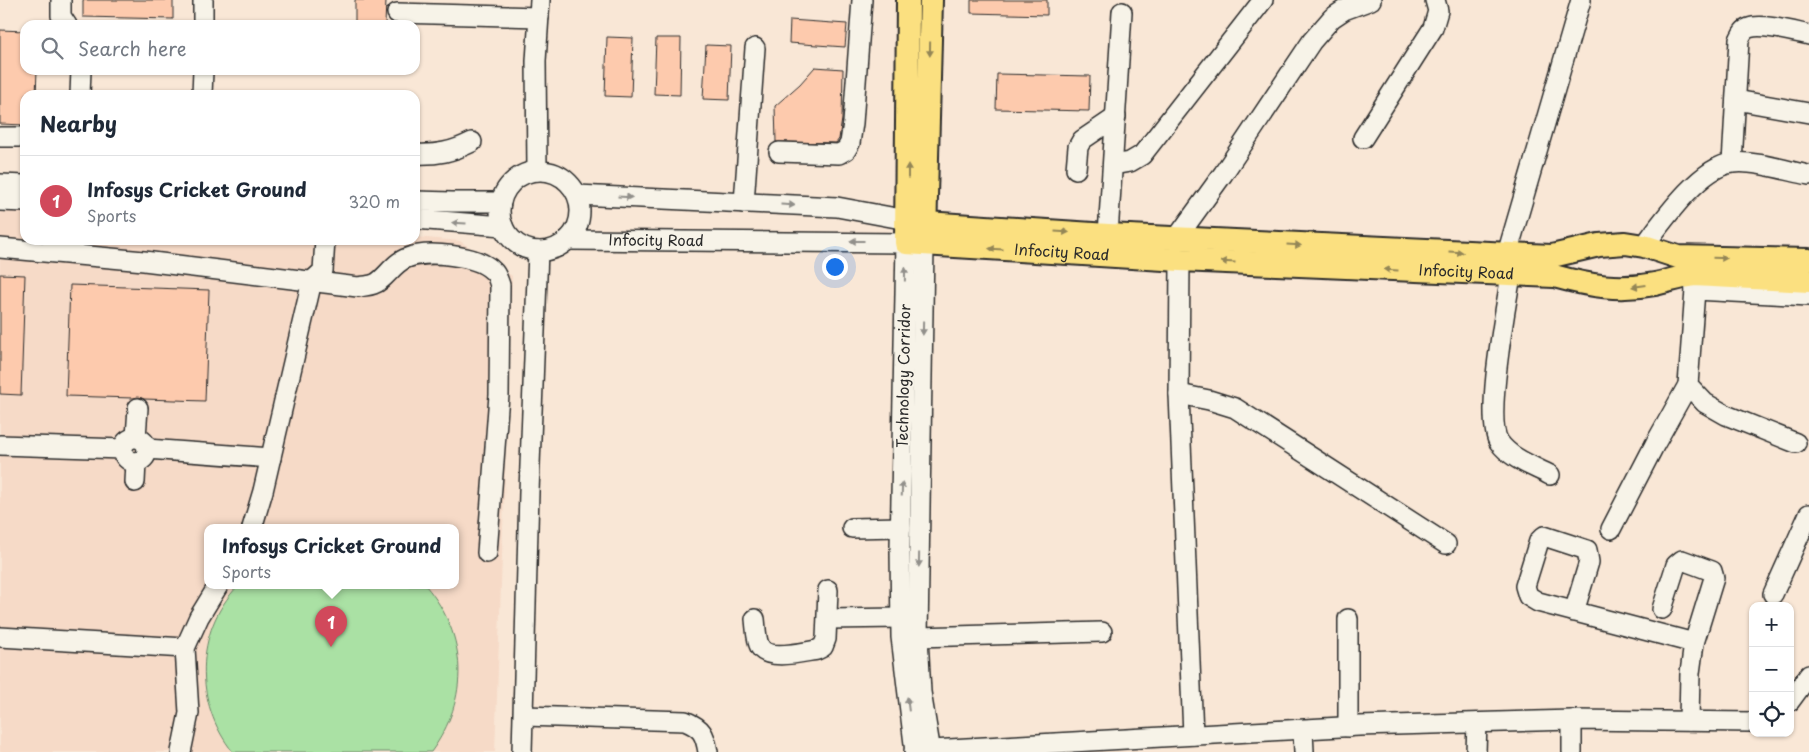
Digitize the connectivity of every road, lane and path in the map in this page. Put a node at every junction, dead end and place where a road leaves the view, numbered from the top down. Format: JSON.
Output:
{"nodes":[{"id":1,"x":61,"y":0,"type":"edge"},
{"id":2,"x":204,"y":0,"type":"edge"},
{"id":3,"x":862,"y":0,"type":"edge"},
{"id":4,"x":908,"y":0,"type":"edge"},
{"id":5,"x":931,"y":0,"type":"edge"},
{"id":6,"x":1263,"y":0,"type":"edge"},
{"id":7,"x":1371,"y":0,"type":"edge"},
{"id":8,"x":1435,"y":0,"type":"edge"},
{"id":9,"x":1581,"y":0,"type":"edge"},
{"id":10,"x":540,"y":9,"type":"edge"},
{"id":11,"x":1122,"y":12,"type":"dead end"},
{"id":12,"x":397,"y":13,"type":"dead end"},
{"id":13,"x":63,"y":20,"type":"edge"},
{"id":14,"x":203,"y":20,"type":"edge"},
{"id":15,"x":1809,"y":35,"type":"edge"},
{"id":16,"x":755,"y":48,"type":"dead end"},
{"id":17,"x":82,"y":75,"type":"edge"},
{"id":18,"x":203,"y":75,"type":"edge"},
{"id":19,"x":80,"y":90,"type":"edge"},
{"id":20,"x":202,"y":90,"type":"edge"},
{"id":21,"x":1736,"y":100,"type":"junction"},
{"id":22,"x":1809,"y":113,"type":"edge"},
{"id":23,"x":1116,"y":117,"type":"junction"},
{"id":24,"x":0,"y":136,"type":"edge"},
{"id":25,"x":20,"y":137,"type":"edge"},
{"id":26,"x":1363,"y":138,"type":"dead end"},
{"id":27,"x":472,"y":142,"type":"dead end"},
{"id":28,"x":779,"y":152,"type":"dead end"},
{"id":29,"x":420,"y":154,"type":"edge"},
{"id":30,"x":1732,"y":163,"type":"junction"},
{"id":31,"x":1112,"y":165,"type":"junction"},
{"id":32,"x":1076,"y":169,"type":"dead end"},
{"id":33,"x":537,"y":171,"type":"junction"},
{"id":34,"x":1809,"y":175,"type":"edge"},
{"id":35,"x":0,"y":184,"type":"edge"},
{"id":36,"x":20,"y":185,"type":"edge"},
{"id":37,"x":577,"y":195,"type":"junction"},
{"id":38,"x":420,"y":200,"type":"edge"},
{"id":39,"x":0,"y":201,"type":"edge"},
{"id":40,"x":20,"y":202,"type":"edge"},
{"id":41,"x":500,"y":202,"type":"junction"},
{"id":42,"x":744,"y":203,"type":"junction"},
{"id":43,"x":420,"y":220,"type":"edge"},
{"id":44,"x":502,"y":226,"type":"junction"},
{"id":45,"x":916,"y":233,"type":"junction"},
{"id":46,"x":1108,"y":235,"type":"junction"},
{"id":47,"x":568,"y":240,"type":"junction"},
{"id":48,"x":325,"y":245,"type":"edge"},
{"id":49,"x":1644,"y":246,"type":"junction"},
{"id":50,"x":0,"y":248,"type":"edge"},
{"id":51,"x":1178,"y":249,"type":"junction"},
{"id":52,"x":538,"y":251,"type":"junction"},
{"id":53,"x":1809,"y":260,"type":"edge"},
{"id":54,"x":1509,"y":265,"type":"junction"},
{"id":55,"x":1553,"y":266,"type":"junction"},
{"id":56,"x":1687,"y":275,"type":"junction"},
{"id":57,"x":1809,"y":280,"type":"edge"},
{"id":58,"x":312,"y":281,"type":"junction"},
{"id":59,"x":1809,"y":296,"type":"edge"},
{"id":60,"x":1688,"y":385,"type":"junction"},
{"id":61,"x":1179,"y":394,"type":"junction"},
{"id":62,"x":138,"y":408,"type":"dead end"},
{"id":63,"x":1796,"y":442,"type":"dead end"},
{"id":64,"x":0,"y":445,"type":"edge"},
{"id":65,"x":135,"y":450,"type":"junction"},
{"id":66,"x":271,"y":458,"type":"junction"},
{"id":67,"x":1550,"y":475,"type":"dead end"},
{"id":68,"x":135,"y":482,"type":"dead end"},
{"id":69,"x":1808,"y":517,"type":"edge"},
{"id":70,"x":253,"y":524,"type":"edge"},
{"id":71,"x":901,"y":527,"type":"junction"},
{"id":72,"x":852,"y":528,"type":"dead end"},
{"id":73,"x":1611,"y":529,"type":"dead end"},
{"id":74,"x":1446,"y":544,"type":"dead end"},
{"id":75,"x":487,"y":553,"type":"dead end"},
{"id":76,"x":216,"y":589,"type":"edge"},
{"id":77,"x":828,"y":590,"type":"dead end"},
{"id":78,"x":1773,"y":594,"type":"dead end"},
{"id":79,"x":1662,"y":609,"type":"dead end"},
{"id":80,"x":1574,"y":612,"type":"dead end"},
{"id":81,"x":901,"y":618,"type":"junction"},
{"id":82,"x":755,"y":619,"type":"dead end"},
{"id":83,"x":828,"y":619,"type":"junction"},
{"id":84,"x":1348,"y":619,"type":"dead end"},
{"id":85,"x":1102,"y":632,"type":"dead end"},
{"id":86,"x":0,"y":637,"type":"edge"},
{"id":87,"x":918,"y":638,"type":"junction"},
{"id":88,"x":1694,"y":643,"type":"junction"},
{"id":89,"x":185,"y":648,"type":"junction"},
{"id":90,"x":1809,"y":675,"type":"edge"},
{"id":91,"x":1794,"y":696,"type":"edge"},
{"id":92,"x":524,"y":716,"type":"junction"},
{"id":93,"x":1572,"y":720,"type":"junction"},
{"id":94,"x":1689,"y":721,"type":"junction"},
{"id":95,"x":1749,"y":722,"type":"edge"},
{"id":96,"x":1477,"y":723,"type":"junction"},
{"id":97,"x":1348,"y":727,"type":"junction"},
{"id":98,"x":1303,"y":730,"type":"junction"},
{"id":99,"x":1193,"y":735,"type":"junction"},
{"id":100,"x":1069,"y":747,"type":"edge"},
{"id":101,"x":923,"y":751,"type":"edge"},
{"id":102,"x":180,"y":752,"type":"edge"},
{"id":103,"x":522,"y":752,"type":"edge"},
{"id":104,"x":708,"y":752,"type":"edge"},
{"id":105,"x":1304,"y":752,"type":"edge"},
{"id":106,"x":1476,"y":752,"type":"edge"},
{"id":107,"x":1572,"y":752,"type":"edge"}],
"edges":[{"from":1,"to":13,"type":"street"},
{"from":2,"to":14,"type":"street"},
{"from":3,"to":28,"type":"street"},
{"from":45,"to":4,"type":"main road","name":"Technology Corridor","one_way":true},
{"from":5,"to":45,"type":"main road","one_way":true},
{"from":6,"to":31,"type":"street"},
{"from":7,"to":51,"type":"street"},
{"from":8,"to":26,"type":"street"},
{"from":9,"to":54,"type":"street"},
{"from":10,"to":12,"type":"street"},
{"from":10,"to":33,"type":"street"},
{"from":11,"to":23,"type":"street"},
{"from":15,"to":21,"type":"street"},
{"from":16,"to":42,"type":"street"},
{"from":17,"to":19,"type":"street"},
{"from":18,"to":20,"type":"street"},
{"from":21,"to":22,"type":"street"},
{"from":21,"to":30,"type":"street"},
{"from":23,"to":31,"type":"street"},
{"from":23,"to":32,"type":"street"},
{"from":24,"to":25,"type":"street"},
{"from":27,"to":29,"type":"street"},
{"from":30,"to":34,"type":"street"},
{"from":30,"to":49,"type":"street"},
{"from":31,"to":46,"type":"street"},
{"from":33,"to":37,"type":"street"},
{"from":33,"to":41,"type":"street"},
{"from":35,"to":36,"type":"street"},
{"from":37,"to":42,"type":"street","name":"Infocity Road","one_way":true},
{"from":37,"to":47,"type":"street"},
{"from":38,"to":41,"type":"street"},
{"from":39,"to":40,"type":"street"},
{"from":41,"to":44,"type":"street"},
{"from":42,"to":45,"type":"street","name":"Infocity Road","one_way":true},
{"from":44,"to":43,"type":"street","one_way":true},
{"from":44,"to":52,"type":"street"},
{"from":45,"to":46,"type":"main road","name":"Infocity Road","one_way":true},
{"from":45,"to":47,"type":"street","name":"Infocity Road","one_way":true},
{"from":51,"to":45,"type":"main road","name":"Infocity Road","one_way":true},
{"from":71,"to":45,"type":"street","name":"Technology Corridor","one_way":true},
{"from":45,"to":87,"type":"street","one_way":true},
{"from":46,"to":51,"type":"main road","name":"Infocity Road"},
{"from":47,"to":52,"type":"street"},
{"from":48,"to":58,"type":"street"},
{"from":49,"to":55,"type":"main road","name":"Infocity Road"},
{"from":49,"to":56,"type":"main road","name":"Infocity Road"},
{"from":50,"to":58,"type":"street"},
{"from":51,"to":54,"type":"main road","name":"Infocity Road"},
{"from":51,"to":61,"type":"street"},
{"from":52,"to":92,"type":"street"},
{"from":56,"to":53,"type":"main road","name":"Infocity Road","one_way":true},
{"from":54,"to":55,"type":"main road","name":"Infocity Road"},
{"from":54,"to":67,"type":"street"},
{"from":56,"to":55,"type":"main road","name":"Infocity Road","one_way":true},
{"from":56,"to":57,"type":"main road","name":"Infocity Road"},
{"from":56,"to":59,"type":"street"},
{"from":56,"to":60,"type":"street"},
{"from":58,"to":66,"type":"street"},
{"from":58,"to":75,"type":"street"},
{"from":60,"to":63,"type":"street"},
{"from":60,"to":73,"type":"street"},
{"from":61,"to":74,"type":"street"},
{"from":61,"to":99,"type":"street"},
{"from":62,"to":65,"type":"street"},
{"from":64,"to":65,"type":"street"},
{"from":65,"to":66,"type":"street"},
{"from":65,"to":68,"type":"street"},
{"from":66,"to":70,"type":"street"},
{"from":69,"to":78,"type":"street"},
{"from":71,"to":72,"type":"street"},
{"from":71,"to":81,"type":"street","name":"Technology Corridor"},
{"from":76,"to":89,"type":"street"},
{"from":77,"to":83,"type":"street"},
{"from":79,"to":88,"type":"street"},
{"from":80,"to":88,"type":"street"},
{"from":81,"to":83,"type":"street"},
{"from":101,"to":81,"type":"street","name":"Technology Corridor","one_way":true},
{"from":82,"to":83,"type":"street"},
{"from":84,"to":97,"type":"street"},
{"from":85,"to":87,"type":"street"},
{"from":86,"to":89,"type":"street"},
{"from":87,"to":101,"type":"street"},
{"from":88,"to":94,"type":"street"},
{"from":89,"to":102,"type":"street"},
{"from":90,"to":91,"type":"street"},
{"from":92,"to":103,"type":"street"},
{"from":92,"to":104,"type":"street"},
{"from":93,"to":94,"type":"street"},
{"from":93,"to":96,"type":"street"},
{"from":93,"to":107,"type":"street"},
{"from":94,"to":95,"type":"street"},
{"from":96,"to":97,"type":"street"},
{"from":96,"to":106,"type":"street"},
{"from":97,"to":98,"type":"street"},
{"from":98,"to":99,"type":"street"},
{"from":98,"to":105,"type":"street"},
{"from":99,"to":100,"type":"street"},
{"from":100,"to":101,"type":"street"}]}
